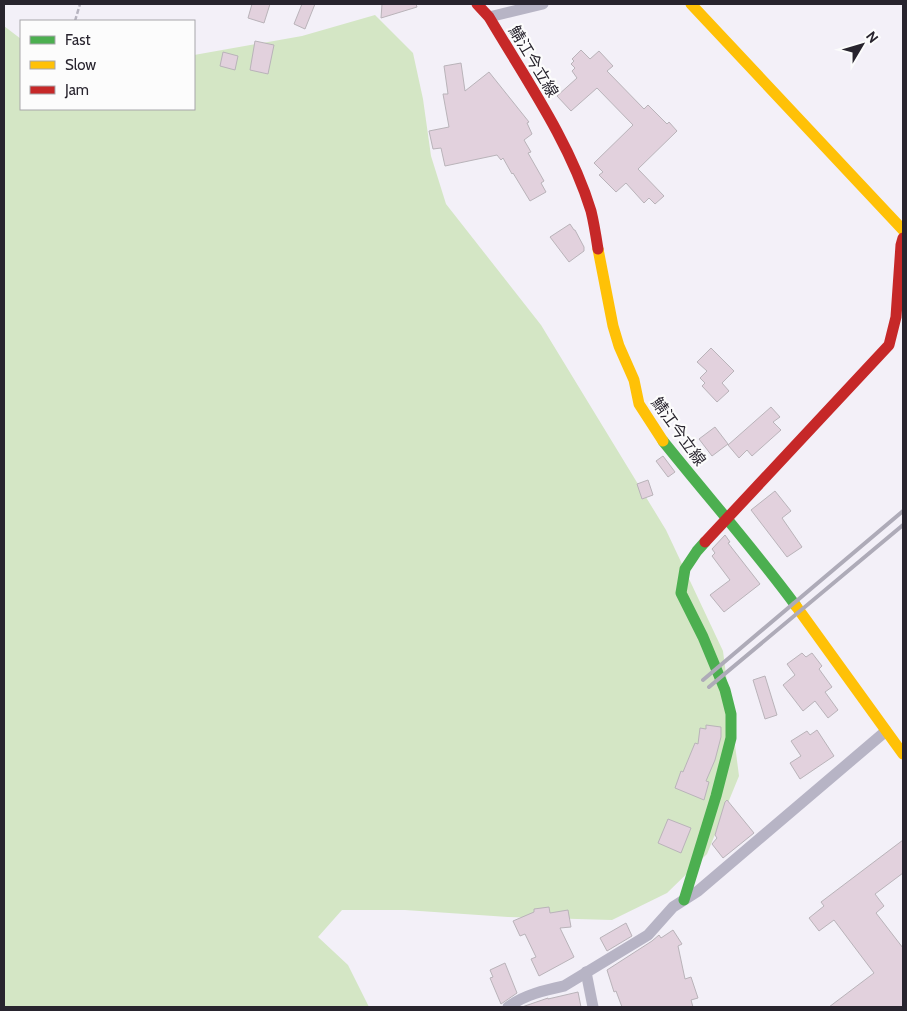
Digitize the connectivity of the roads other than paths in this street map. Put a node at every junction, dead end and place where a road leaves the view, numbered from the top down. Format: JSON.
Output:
{"nodes":[{"id":1,"x":477,"y":4,"type":"edge"},
{"id":2,"x":544,"y":4,"type":"edge"},
{"id":3,"x":692,"y":4,"type":"edge"},
{"id":4,"x":489,"y":17,"type":"junction"},
{"id":5,"x":903,"y":230,"type":"edge"},
{"id":6,"x":903,"y":238,"type":"edge"},
{"id":7,"x":728,"y":518,"type":"junction"},
{"id":8,"x":886,"y":731,"type":"junction"},
{"id":9,"x":903,"y":754,"type":"edge"},
{"id":10,"x":684,"y":900,"type":"junction"},
{"id":11,"x":586,"y":972,"type":"junction"},
{"id":12,"x":508,"y":1007,"type":"edge"},
{"id":13,"x":593,"y":1007,"type":"edge"}],
"edges":[{"from":1,"to":4,"type":"street","name":"鯖江今立線"},
{"from":2,"to":4,"type":"street"},
{"from":3,"to":5,"type":"street"},
{"from":4,"to":7,"type":"street","name":"鯖江今立線"},
{"from":6,"to":7,"type":"street"},
{"from":7,"to":8,"type":"street","name":"鯖江今立線"},
{"from":7,"to":10,"type":"street"},
{"from":8,"to":9,"type":"street","name":"鯖江今立線"},
{"from":8,"to":10,"type":"street"},
{"from":10,"to":11,"type":"street"},
{"from":11,"to":12,"type":"street"},
{"from":11,"to":13,"type":"street"}]}
